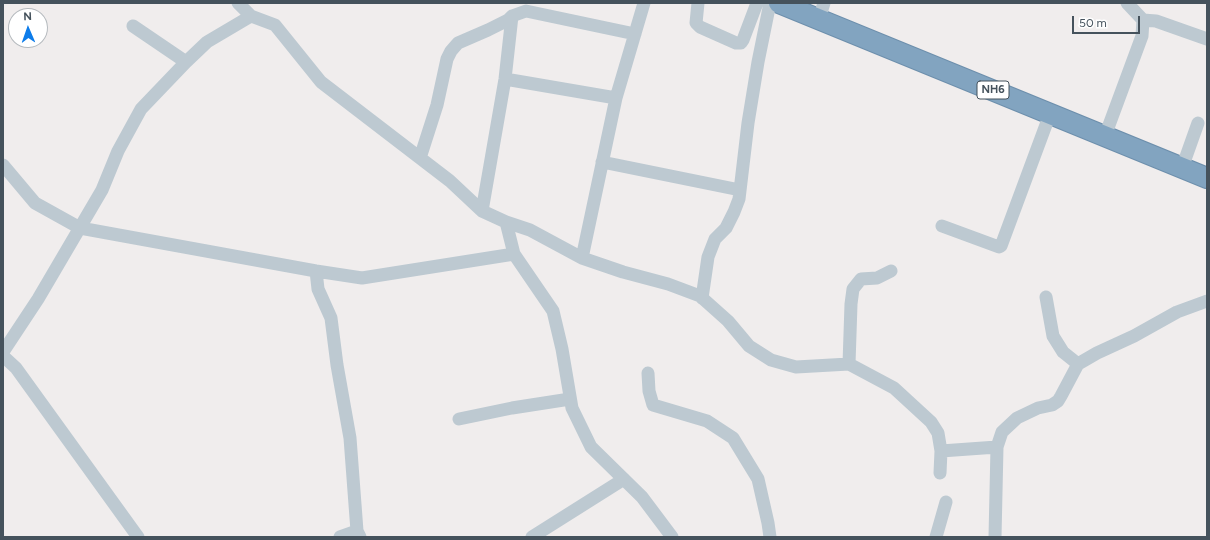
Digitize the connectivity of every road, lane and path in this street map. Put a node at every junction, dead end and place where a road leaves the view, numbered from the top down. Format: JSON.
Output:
{"nodes":[{"id":1,"x":238,"y":3,"type":"edge"},
{"id":2,"x":644,"y":3,"type":"edge"},
{"id":3,"x":698,"y":3,"type":"edge"},
{"id":4,"x":757,"y":3,"type":"edge"},
{"id":5,"x":770,"y":3,"type":"edge"},
{"id":6,"x":779,"y":3,"type":"edge"},
{"id":7,"x":1126,"y":3,"type":"edge"},
{"id":8,"x":822,"y":11,"type":"edge"},
{"id":9,"x":251,"y":16,"type":"junction"},
{"id":10,"x":512,"y":16,"type":"junction"},
{"id":11,"x":1143,"y":20,"type":"junction"},
{"id":12,"x":133,"y":26,"type":"dead end"},
{"id":13,"x":635,"y":34,"type":"junction"},
{"id":14,"x":1207,"y":39,"type":"edge"},
{"id":15,"x":186,"y":62,"type":"junction"},
{"id":16,"x":505,"y":79,"type":"junction"},
{"id":17,"x":616,"y":98,"type":"junction"},
{"id":18,"x":1050,"y":114,"type":"junction"},
{"id":19,"x":1198,"y":123,"type":"dead end"},
{"id":20,"x":1105,"y":136,"type":"junction"},
{"id":21,"x":420,"y":158,"type":"junction"},
{"id":22,"x":602,"y":162,"type":"junction"},
{"id":23,"x":3,"y":165,"type":"edge"},
{"id":24,"x":1182,"y":168,"type":"junction"},
{"id":25,"x":1207,"y":178,"type":"edge"},
{"id":26,"x":740,"y":190,"type":"junction"},
{"id":27,"x":482,"y":210,"type":"junction"},
{"id":28,"x":506,"y":222,"type":"junction"},
{"id":29,"x":942,"y":226,"type":"dead end"},
{"id":30,"x":80,"y":228,"type":"junction"},
{"id":31,"x":514,"y":254,"type":"junction"},
{"id":32,"x":582,"y":258,"type":"junction"},
{"id":33,"x":316,"y":271,"type":"junction"},
{"id":34,"x":890,"y":271,"type":"dead end"},
{"id":35,"x":1046,"y":297,"type":"dead end"},
{"id":36,"x":702,"y":298,"type":"junction"},
{"id":37,"x":1207,"y":301,"type":"edge"},
{"id":38,"x":3,"y":352,"type":"edge"},
{"id":39,"x":3,"y":356,"type":"edge"},
{"id":40,"x":849,"y":364,"type":"junction"},
{"id":41,"x":1078,"y":364,"type":"junction"},
{"id":42,"x":648,"y":373,"type":"dead end"},
{"id":43,"x":570,"y":398,"type":"junction"},
{"id":44,"x":459,"y":419,"type":"dead end"},
{"id":45,"x":997,"y":447,"type":"junction"},
{"id":46,"x":941,"y":451,"type":"junction"},
{"id":47,"x":940,"y":473,"type":"dead end"},
{"id":48,"x":624,"y":479,"type":"junction"},
{"id":49,"x":946,"y":502,"type":"dead end"},
{"id":50,"x":359,"y":534,"type":"edge"},
{"id":51,"x":138,"y":537,"type":"edge"},
{"id":52,"x":340,"y":537,"type":"edge"},
{"id":53,"x":532,"y":537,"type":"edge"},
{"id":54,"x":672,"y":537,"type":"edge"},
{"id":55,"x":770,"y":537,"type":"edge"},
{"id":56,"x":936,"y":537,"type":"edge"},
{"id":57,"x":996,"y":537,"type":"edge"}],
"edges":[{"from":1,"to":9,"type":"street"},
{"from":2,"to":13,"type":"street"},
{"from":3,"to":4,"type":"street"},
{"from":5,"to":26,"type":"street"},
{"from":6,"to":8,"type":"highway","number":"NH6"},
{"from":7,"to":11,"type":"street"},
{"from":8,"to":18,"type":"highway","number":"NH6"},
{"from":9,"to":15,"type":"street"},
{"from":9,"to":21,"type":"street"},
{"from":10,"to":13,"type":"street"},
{"from":10,"to":16,"type":"street"},
{"from":10,"to":21,"type":"street"},
{"from":11,"to":14,"type":"street"},
{"from":11,"to":20,"type":"street"},
{"from":12,"to":15,"type":"street"},
{"from":13,"to":17,"type":"street"},
{"from":15,"to":30,"type":"street"},
{"from":16,"to":17,"type":"street"},
{"from":16,"to":27,"type":"street"},
{"from":17,"to":22,"type":"street"},
{"from":18,"to":20,"type":"highway","number":"NH6"},
{"from":18,"to":29,"type":"street"},
{"from":19,"to":24,"type":"street"},
{"from":20,"to":24,"type":"highway","number":"NH6"},
{"from":21,"to":27,"type":"street"},
{"from":22,"to":26,"type":"street"},
{"from":22,"to":32,"type":"street"},
{"from":23,"to":30,"type":"street"},
{"from":24,"to":25,"type":"highway","number":"NH6"},
{"from":26,"to":36,"type":"street"},
{"from":27,"to":28,"type":"street"},
{"from":28,"to":31,"type":"street"},
{"from":28,"to":32,"type":"street"},
{"from":30,"to":33,"type":"street"},
{"from":30,"to":38,"type":"street"},
{"from":31,"to":33,"type":"street"},
{"from":31,"to":43,"type":"street"},
{"from":32,"to":36,"type":"street"},
{"from":33,"to":50,"type":"street"},
{"from":34,"to":40,"type":"street"},
{"from":35,"to":41,"type":"street"},
{"from":36,"to":40,"type":"street"},
{"from":37,"to":41,"type":"street"},
{"from":39,"to":51,"type":"street"},
{"from":40,"to":46,"type":"street"},
{"from":41,"to":45,"type":"street"},
{"from":42,"to":55,"type":"street"},
{"from":43,"to":44,"type":"street"},
{"from":43,"to":48,"type":"street"},
{"from":45,"to":46,"type":"street"},
{"from":45,"to":57,"type":"street"},
{"from":46,"to":47,"type":"street"},
{"from":48,"to":53,"type":"street"},
{"from":48,"to":54,"type":"street"},
{"from":49,"to":56,"type":"street"},
{"from":50,"to":52,"type":"street"}]}
